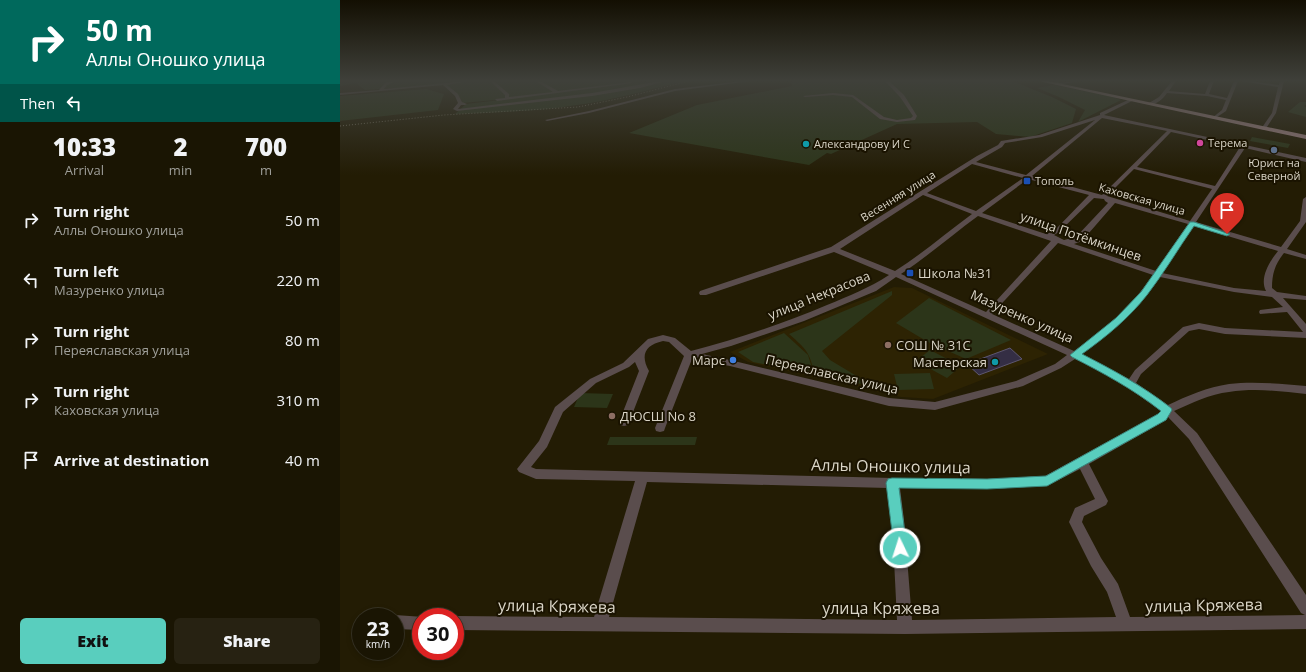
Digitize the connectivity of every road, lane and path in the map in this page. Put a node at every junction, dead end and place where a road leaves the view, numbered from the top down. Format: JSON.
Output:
{"nodes":[{"id":1,"x":587,"y":112,"type":"edge"},
{"id":2,"x":875,"y":112,"type":"edge"},
{"id":3,"x":913,"y":112,"type":"edge"},
{"id":4,"x":1105,"y":112,"type":"edge"},
{"id":5,"x":1189,"y":112,"type":"edge"},
{"id":6,"x":1222,"y":112,"type":"edge"},
{"id":7,"x":1274,"y":112,"type":"edge"},
{"id":8,"x":1102,"y":116,"type":"junction"},
{"id":9,"x":1214,"y":118,"type":"junction"},
{"id":10,"x":547,"y":120,"type":"dead end"},
{"id":11,"x":1263,"y":129,"type":"junction"},
{"id":12,"x":1170,"y":131,"type":"junction"},
{"id":13,"x":1306,"y":137,"type":"edge"},
{"id":14,"x":1243,"y":147,"type":"junction"},
{"id":15,"x":1306,"y":160,"type":"edge"},
{"id":16,"x":971,"y":162,"type":"junction"},
{"id":17,"x":1132,"y":167,"type":"junction"},
{"id":18,"x":1026,"y":178,"type":"junction"},
{"id":19,"x":1216,"y":188,"type":"junction"},
{"id":20,"x":922,"y":193,"type":"junction"},
{"id":21,"x":1103,"y":197,"type":"junction"},
{"id":22,"x":1306,"y":199,"type":"edge"},
{"id":23,"x":978,"y":214,"type":"junction"},
{"id":24,"x":1192,"y":224,"type":"junction"},
{"id":25,"x":1057,"y":242,"type":"junction"},
{"id":26,"x":834,"y":249,"type":"junction"},
{"id":27,"x":1281,"y":250,"type":"junction"},
{"id":28,"x":1306,"y":257,"type":"edge"},
{"id":29,"x":1157,"y":274,"type":"junction"},
{"id":30,"x":897,"y":275,"type":"junction"},
{"id":31,"x":703,"y":293,"type":"dead end"},
{"id":32,"x":1274,"y":295,"type":"junction"},
{"id":33,"x":1306,"y":298,"type":"edge"},
{"id":34,"x":1289,"y":309,"type":"junction"},
{"id":35,"x":1263,"y":312,"type":"dead end"},
{"id":36,"x":987,"y":315,"type":"junction"},
{"id":37,"x":1306,"y":330,"type":"edge"},
{"id":38,"x":1306,"y":335,"type":"edge"},
{"id":39,"x":641,"y":350,"type":"junction"},
{"id":40,"x":689,"y":355,"type":"junction"},
{"id":41,"x":1075,"y":355,"type":"junction"},
{"id":42,"x":1130,"y":384,"type":"junction"},
{"id":43,"x":1306,"y":390,"type":"edge"},
{"id":44,"x":1167,"y":410,"type":"junction"},
{"id":45,"x":624,"y":422,"type":"dead end"},
{"id":46,"x":660,"y":428,"type":"dead end"},
{"id":47,"x":1082,"y":461,"type":"junction"},
{"id":48,"x":642,"y":478,"type":"junction"},
{"id":49,"x":892,"y":483,"type":"junction"},
{"id":50,"x":1306,"y":608,"type":"edge"},
{"id":51,"x":1306,"y":622,"type":"edge"},
{"id":52,"x":464,"y":623,"type":"edge"},
{"id":53,"x":599,"y":625,"type":"junction"},
{"id":54,"x":1126,"y":625,"type":"junction"},
{"id":55,"x":905,"y":627,"type":"junction"}],
"edges":[{"from":1,"to":10,"type":"street"},
{"from":2,"to":3,"type":"street"},
{"from":4,"to":8,"type":"street","name":"улица Некрасова"},
{"from":5,"to":9,"type":"main road"},
{"from":6,"to":9,"type":"street"},
{"from":7,"to":11,"type":"street"},
{"from":8,"to":12,"type":"street"},
{"from":8,"to":16,"type":"street","name":"Весенняя улица"},
{"from":8,"to":18,"type":"street","name":"улица Некрасова"},
{"from":9,"to":11,"type":"main road"},
{"from":11,"to":13,"type":"main road"},
{"from":12,"to":14,"type":"street"},
{"from":12,"to":17,"type":"street"},
{"from":14,"to":15,"type":"street"},
{"from":14,"to":19,"type":"street","name":"Переяславская улица"},
{"from":16,"to":18,"type":"street","name":"Каховская улица"},
{"from":16,"to":20,"type":"street","name":"Весенняя улица"},
{"from":17,"to":19,"type":"street"},
{"from":17,"to":21,"type":"street"},
{"from":18,"to":21,"type":"street","name":"Каховская улица"},
{"from":18,"to":23,"type":"street","name":"улица Некрасова"},
{"from":19,"to":24,"type":"street","name":"Переяславская улица"},
{"from":20,"to":23,"type":"street","name":"улица Потёмкинцев"},
{"from":20,"to":26,"type":"street","name":"Весенняя улица"},
{"from":21,"to":24,"type":"street","name":"Каховская улица"},
{"from":21,"to":25,"type":"street"},
{"from":21,"to":25,"type":"street"},
{"from":22,"to":27,"type":"street"},
{"from":23,"to":25,"type":"street","name":"улица Потёмкинцев"},
{"from":23,"to":30,"type":"street","name":"улица Некрасова"},
{"from":24,"to":27,"type":"street","name":"Каховская улица"},
{"from":24,"to":29,"type":"street","name":"Переяславская улица"},
{"from":25,"to":29,"type":"street","name":"улица Потёмкинцев"},
{"from":25,"to":36,"type":"street"},
{"from":26,"to":30,"type":"street","name":"Мазуренко улица"},
{"from":26,"to":31,"type":"street","name":"Весенняя улица"},
{"from":27,"to":28,"type":"street","name":"Каховская улица"},
{"from":27,"to":32,"type":"street"},
{"from":29,"to":32,"type":"street","name":"улица Потёмкинцев"},
{"from":29,"to":41,"type":"street","name":"Переяславская улица"},
{"from":30,"to":36,"type":"street","name":"Мазуренко улица"},
{"from":30,"to":40,"type":"street","name":"улица Некрасова"},
{"from":32,"to":33,"type":"street","name":"улица Потёмкинцев"},
{"from":32,"to":34,"type":"street"},
{"from":34,"to":35,"type":"street"},
{"from":34,"to":37,"type":"street"},
{"from":36,"to":41,"type":"street","name":"Мазуренко улица"},
{"from":38,"to":42,"type":"street"},
{"from":39,"to":40,"type":"street"},
{"from":39,"to":45,"type":"street"},
{"from":39,"to":48,"type":"street","name":"Аллы Оношко улица"},
{"from":40,"to":41,"type":"street","name":"Переяславская улица"},
{"from":40,"to":46,"type":"street"},
{"from":41,"to":42,"type":"street","name":"Мазуренко улица"},
{"from":42,"to":44,"type":"street","name":"Мазуренко улица"},
{"from":43,"to":44,"type":"street","name":"Аллы Оношко улица"},
{"from":44,"to":47,"type":"street","name":"Аллы Оношко улица"},
{"from":44,"to":50,"type":"street","name":"Мазуренко улица"},
{"from":47,"to":49,"type":"street","name":"Аллы Оношко улица"},
{"from":47,"to":54,"type":"street"},
{"from":48,"to":49,"type":"street","name":"Аллы Оношко улица"},
{"from":48,"to":53,"type":"street"},
{"from":49,"to":55,"type":"street"},
{"from":51,"to":54,"type":"street","name":"улица Кряжева"},
{"from":52,"to":53,"type":"street","name":"улица Кряжева"},
{"from":53,"to":55,"type":"street","name":"улица Кряжева"},
{"from":54,"to":55,"type":"street","name":"улица Кряжева"}]}
